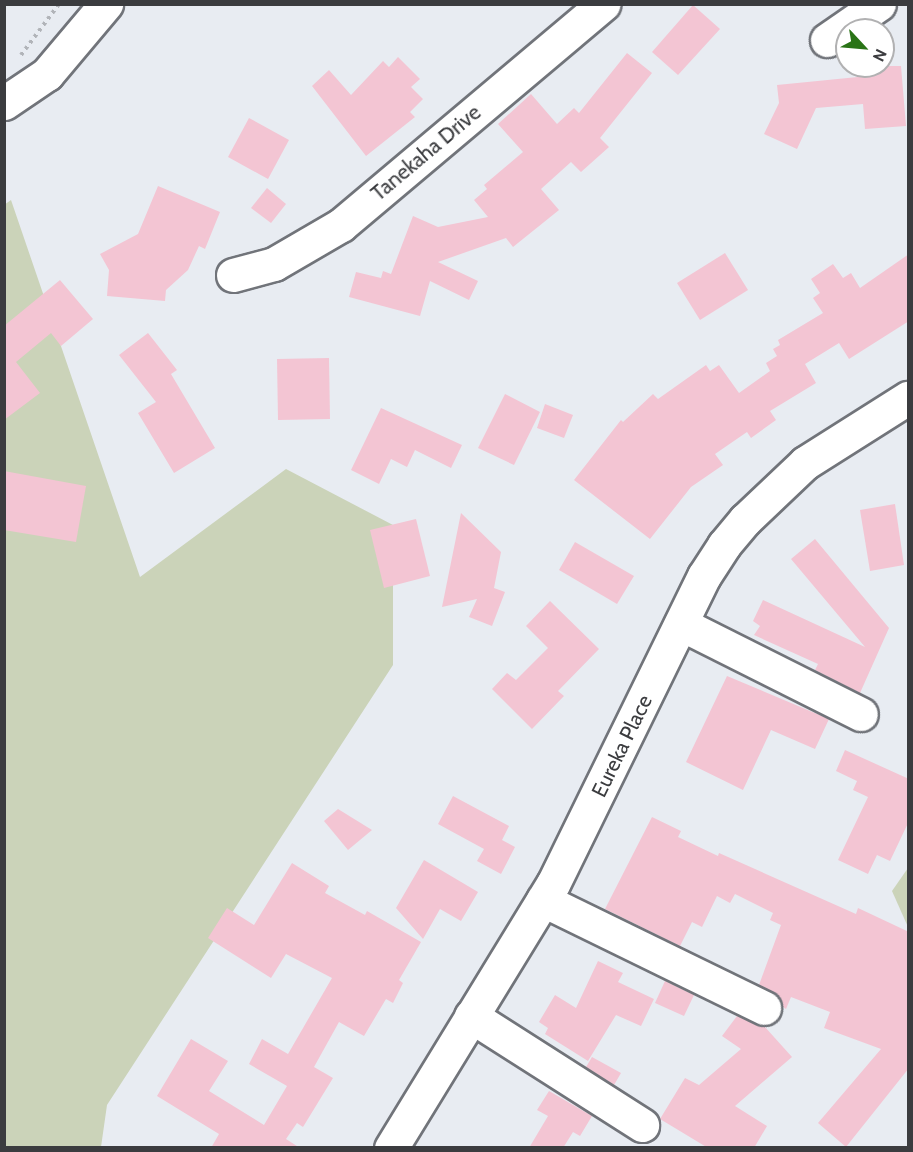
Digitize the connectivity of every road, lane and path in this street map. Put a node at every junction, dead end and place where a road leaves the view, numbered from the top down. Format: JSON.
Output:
{"nodes":[{"id":1,"x":59,"y":4,"type":"edge"},
{"id":2,"x":77,"y":4,"type":"edge"},
{"id":3,"x":106,"y":4,"type":"edge"},
{"id":4,"x":603,"y":4,"type":"edge"},
{"id":5,"x":879,"y":4,"type":"edge"},
{"id":6,"x":827,"y":40,"type":"dead end"},
{"id":7,"x":18,"y":58,"type":"dead end"},
{"id":8,"x":9,"y":99,"type":"edge"},
{"id":9,"x":233,"y":275,"type":"dead end"},
{"id":10,"x":909,"y":398,"type":"edge"},
{"id":11,"x":681,"y":624,"type":"junction"},
{"id":12,"x":861,"y":714,"type":"dead end"},
{"id":13,"x":543,"y":900,"type":"junction"},
{"id":14,"x":764,"y":1008,"type":"dead end"},
{"id":15,"x":471,"y":1016,"type":"junction"},
{"id":16,"x":642,"y":1125,"type":"dead end"},
{"id":17,"x":391,"y":1148,"type":"edge"}],
"edges":[{"from":1,"to":7,"type":"path"},
{"from":2,"to":8,"type":"street"},
{"from":3,"to":8,"type":"street"},
{"from":4,"to":9,"type":"street","name":"Tanekaha Drive"},
{"from":5,"to":6,"type":"street"},
{"from":10,"to":11,"type":"street","name":"Eureka Place"},
{"from":11,"to":12,"type":"street"},
{"from":11,"to":13,"type":"street","name":"Eureka Place"},
{"from":13,"to":14,"type":"street"},
{"from":13,"to":15,"type":"street","name":"Eureka Place"},
{"from":15,"to":16,"type":"street"},
{"from":15,"to":17,"type":"street","name":"Eureka Place"}]}
